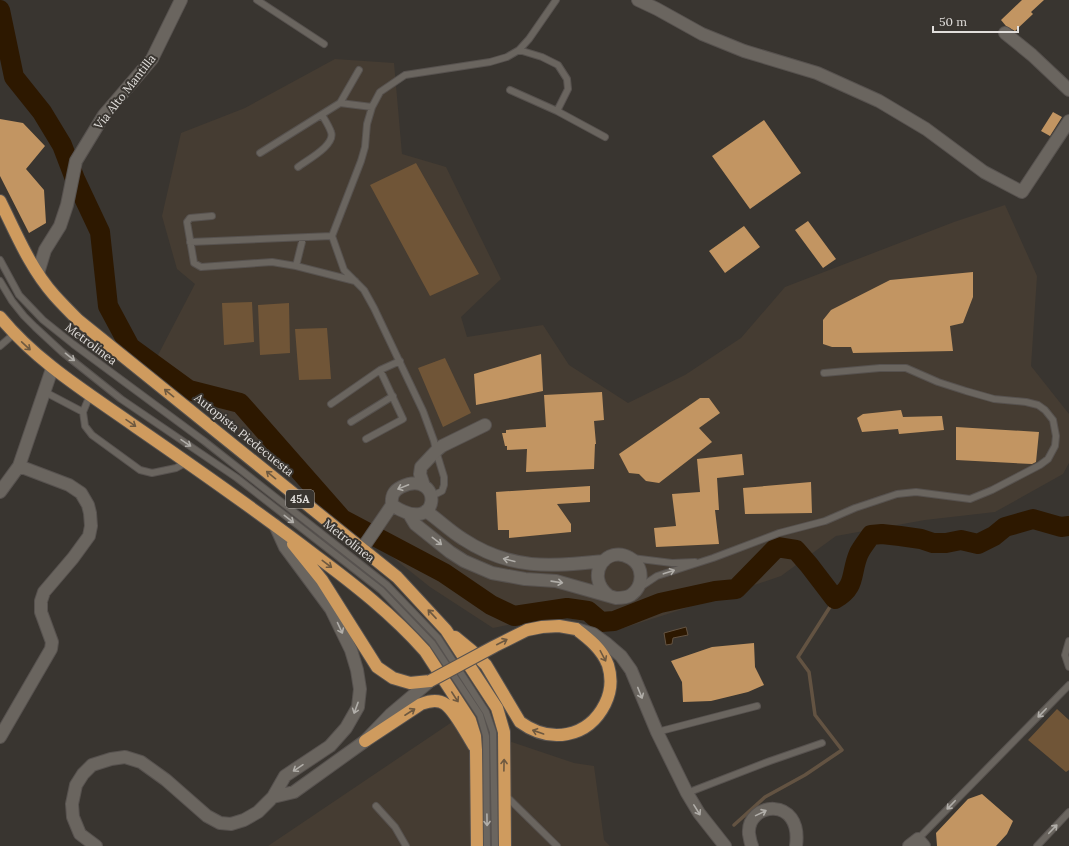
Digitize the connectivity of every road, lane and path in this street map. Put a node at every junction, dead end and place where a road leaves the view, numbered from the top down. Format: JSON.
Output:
{"nodes":[{"id":1,"x":181,"y":0,"type":"edge"},
{"id":2,"x":257,"y":0,"type":"edge"},
{"id":3,"x":556,"y":0,"type":"edge"},
{"id":4,"x":638,"y":0,"type":"edge"},
{"id":5,"x":1005,"y":33,"type":"dead end"},
{"id":6,"x":324,"y":44,"type":"dead end"},
{"id":7,"x":519,"y":50,"type":"junction"},
{"id":8,"x":359,"y":70,"type":"dead end"},
{"id":9,"x":510,"y":90,"type":"dead end"},
{"id":10,"x":1069,"y":90,"type":"edge"},
{"id":11,"x":340,"y":103,"type":"junction"},
{"id":12,"x":372,"y":107,"type":"junction"},
{"id":13,"x":557,"y":111,"type":"junction"},
{"id":14,"x":322,"y":115,"type":"junction"},
{"id":15,"x":1069,"y":121,"type":"edge"},
{"id":16,"x":605,"y":137,"type":"dead end"},
{"id":17,"x":260,"y":153,"type":"dead end"},
{"id":18,"x":298,"y":167,"type":"dead end"},
{"id":19,"x":0,"y":201,"type":"edge"},
{"id":20,"x":212,"y":216,"type":"dead end"},
{"id":21,"x":332,"y":236,"type":"junction"},
{"id":22,"x":303,"y":238,"type":"junction"},
{"id":23,"x":190,"y":242,"type":"junction"},
{"id":24,"x":45,"y":250,"type":"junction"},
{"id":25,"x":26,"y":254,"type":"junction"},
{"id":26,"x":0,"y":260,"type":"edge"},
{"id":27,"x":296,"y":266,"type":"junction"},
{"id":28,"x":38,"y":273,"type":"junction"},
{"id":29,"x":355,"y":280,"type":"junction"},
{"id":30,"x":0,"y":281,"type":"edge"},
{"id":31,"x":0,"y":317,"type":"edge"},
{"id":32,"x":14,"y":334,"type":"junction"},
{"id":33,"x":0,"y":346,"type":"edge"},
{"id":34,"x":400,"y":361,"type":"junction"},
{"id":35,"x":52,"y":369,"type":"junction"},
{"id":36,"x":380,"y":370,"type":"junction"},
{"id":37,"x":824,"y":373,"type":"dead end"},
{"id":38,"x":45,"y":392,"type":"junction"},
{"id":39,"x":90,"y":395,"type":"junction"},
{"id":40,"x":393,"y":396,"type":"junction"},
{"id":41,"x":331,"y":404,"type":"dead end"},
{"id":42,"x":83,"y":412,"type":"junction"},
{"id":43,"x":351,"y":422,"type":"dead end"},
{"id":44,"x":485,"y":425,"type":"dead end"},
{"id":45,"x":366,"y":439,"type":"dead end"},
{"id":46,"x":436,"y":451,"type":"junction"},
{"id":47,"x":187,"y":462,"type":"junction"},
{"id":48,"x":19,"y":466,"type":"junction"},
{"id":49,"x":424,"y":486,"type":"junction"},
{"id":50,"x":0,"y":492,"type":"edge"},
{"id":51,"x":432,"y":496,"type":"junction"},
{"id":52,"x":392,"y":505,"type":"junction"},
{"id":53,"x":426,"y":511,"type":"junction"},
{"id":54,"x":409,"y":514,"type":"junction"},
{"id":55,"x":275,"y":525,"type":"junction"},
{"id":56,"x":362,"y":549,"type":"junction"},
{"id":57,"x":630,"y":558,"type":"junction"},
{"id":58,"x":706,"y":560,"type":"junction"},
{"id":59,"x":604,"y":561,"type":"junction"},
{"id":60,"x":636,"y":590,"type":"junction"},
{"id":61,"x":608,"y":595,"type":"junction"},
{"id":62,"x":576,"y":629,"type":"junction"},
{"id":63,"x":446,"y":630,"type":"junction"},
{"id":64,"x":1069,"y":642,"type":"edge"},
{"id":65,"x":1069,"y":667,"type":"edge"},
{"id":66,"x":430,"y":681,"type":"junction"},
{"id":67,"x":1069,"y":685,"type":"edge"},
{"id":68,"x":757,"y":706,"type":"dead end"},
{"id":69,"x":657,"y":732,"type":"junction"},
{"id":70,"x":0,"y":737,"type":"edge"},
{"id":71,"x":365,"y":741,"type":"junction"},
{"id":72,"x":822,"y":743,"type":"dead end"},
{"id":73,"x":476,"y":750,"type":"junction"},
{"id":74,"x":687,"y":793,"type":"junction"},
{"id":75,"x":504,"y":794,"type":"junction"},
{"id":76,"x":273,"y":797,"type":"junction"},
{"id":77,"x":376,"y":806,"type":"dead end"},
{"id":78,"x":1069,"y":812,"type":"edge"},
{"id":79,"x":475,"y":844,"type":"edge"},
{"id":80,"x":917,"y":844,"type":"edge"},
{"id":81,"x":96,"y":846,"type":"edge"},
{"id":82,"x":406,"y":846,"type":"edge"},
{"id":83,"x":487,"y":846,"type":"edge"},
{"id":84,"x":495,"y":846,"type":"edge"},
{"id":85,"x":505,"y":846,"type":"edge"},
{"id":86,"x":557,"y":846,"type":"edge"},
{"id":87,"x":725,"y":846,"type":"edge"},
{"id":88,"x":752,"y":846,"type":"edge"},
{"id":89,"x":796,"y":846,"type":"edge"},
{"id":90,"x":1036,"y":846,"type":"edge"}],
"edges":[{"from":1,"to":24,"type":"street","name":"Vía Alto Mantilla"},
{"from":2,"to":6,"type":"lane"},
{"from":3,"to":7,"type":"lane"},
{"from":4,"to":15,"type":"street"},
{"from":5,"to":10,"type":"street"},
{"from":7,"to":12,"type":"lane"},
{"from":7,"to":13,"type":"lane"},
{"from":8,"to":11,"type":"lane"},
{"from":9,"to":13,"type":"lane"},
{"from":11,"to":12,"type":"lane"},
{"from":11,"to":14,"type":"lane"},
{"from":12,"to":21,"type":"lane"},
{"from":13,"to":16,"type":"lane"},
{"from":14,"to":17,"type":"lane"},
{"from":14,"to":18,"type":"lane"},
{"from":19,"to":25,"type":"highway","name":"Autopista Piedecuesta","number":"45A"},
{"from":20,"to":23,"type":"lane"},
{"from":21,"to":22,"type":"lane"},
{"from":21,"to":29,"type":"lane"},
{"from":22,"to":23,"type":"lane"},
{"from":22,"to":27,"type":"lane"},
{"from":23,"to":27,"type":"lane"},
{"from":24,"to":25,"type":"street"},
{"from":24,"to":28,"type":"street","name":"Vía Alto Mantilla"},
{"from":25,"to":28,"type":"highway","name":"Autopista Piedecuesta","number":"45A"},
{"from":26,"to":84,"type":"lane","name":"Metrolínea"},
{"from":27,"to":29,"type":"lane"},
{"from":56,"to":28,"type":"highway","name":"Autopista Piedecuesta","number":"45A","one_way":true},
{"from":29,"to":34,"type":"lane"},
{"from":30,"to":83,"type":"lane","name":"Metrolínea","one_way":true},
{"from":31,"to":32,"type":"highway"},
{"from":32,"to":33,"type":"lane"},
{"from":32,"to":35,"type":"highway","one_way":true},
{"from":34,"to":36,"type":"lane"},
{"from":34,"to":46,"type":"lane"},
{"from":35,"to":38,"type":"street"},
{"from":35,"to":39,"type":"highway"},
{"from":36,"to":40,"type":"lane"},
{"from":36,"to":41,"type":"lane"},
{"from":37,"to":58,"type":"lane"},
{"from":38,"to":42,"type":"lane"},
{"from":38,"to":48,"type":"street"},
{"from":39,"to":42,"type":"lane"},
{"from":39,"to":47,"type":"highway","one_way":true},
{"from":40,"to":43,"type":"lane"},
{"from":40,"to":45,"type":"lane"},
{"from":42,"to":47,"type":"lane"},
{"from":44,"to":46,"type":"street"},
{"from":46,"to":49,"type":"street"},
{"from":46,"to":51,"type":"lane"},
{"from":47,"to":55,"type":"highway"},
{"from":48,"to":50,"type":"street"},
{"from":48,"to":70,"type":"street"},
{"from":49,"to":51,"type":"street"},
{"from":49,"to":52,"type":"street","one_way":true},
{"from":51,"to":53,"type":"street"},
{"from":52,"to":54,"type":"street"},
{"from":52,"to":56,"type":"street"},
{"from":53,"to":54,"type":"street"},
{"from":59,"to":53,"type":"street","one_way":true},
{"from":54,"to":61,"type":"street","one_way":true},
{"from":55,"to":66,"type":"highway"},
{"from":55,"to":73,"type":"highway","one_way":true},
{"from":55,"to":76,"type":"street","one_way":true},
{"from":63,"to":56,"type":"highway","name":"Autopista Piedecuesta","number":"45A","one_way":true},
{"from":57,"to":58,"type":"lane"},
{"from":57,"to":59,"type":"street"},
{"from":57,"to":60,"type":"street"},
{"from":60,"to":58,"type":"lane","one_way":true},
{"from":59,"to":61,"type":"street"},
{"from":60,"to":61,"type":"street"},
{"from":62,"to":63,"type":"highway","one_way":true},
{"from":66,"to":62,"type":"highway","one_way":true,"bridge":true},
{"from":62,"to":69,"type":"street","one_way":true},
{"from":75,"to":63,"type":"highway","name":"Autopista Piedecuesta","number":"45A","one_way":true},
{"from":64,"to":65,"type":"lane"},
{"from":66,"to":71,"type":"street"},
{"from":67,"to":80,"type":"lane","one_way":true},
{"from":68,"to":69,"type":"lane"},
{"from":69,"to":74,"type":"street"},
{"from":71,"to":73,"type":"highway","one_way":true},
{"from":71,"to":76,"type":"street"},
{"from":72,"to":74,"type":"lane"},
{"from":73,"to":79,"type":"highway"},
{"from":74,"to":87,"type":"street","one_way":true},
{"from":75,"to":85,"type":"highway","name":"Autopista Piedecuesta","number":"45A"},
{"from":75,"to":86,"type":"lane"},
{"from":76,"to":81,"type":"street"},
{"from":77,"to":82,"type":"lane"},
{"from":90,"to":78,"type":"lane","one_way":true},
{"from":88,"to":89,"type":"street","one_way":true}]}
